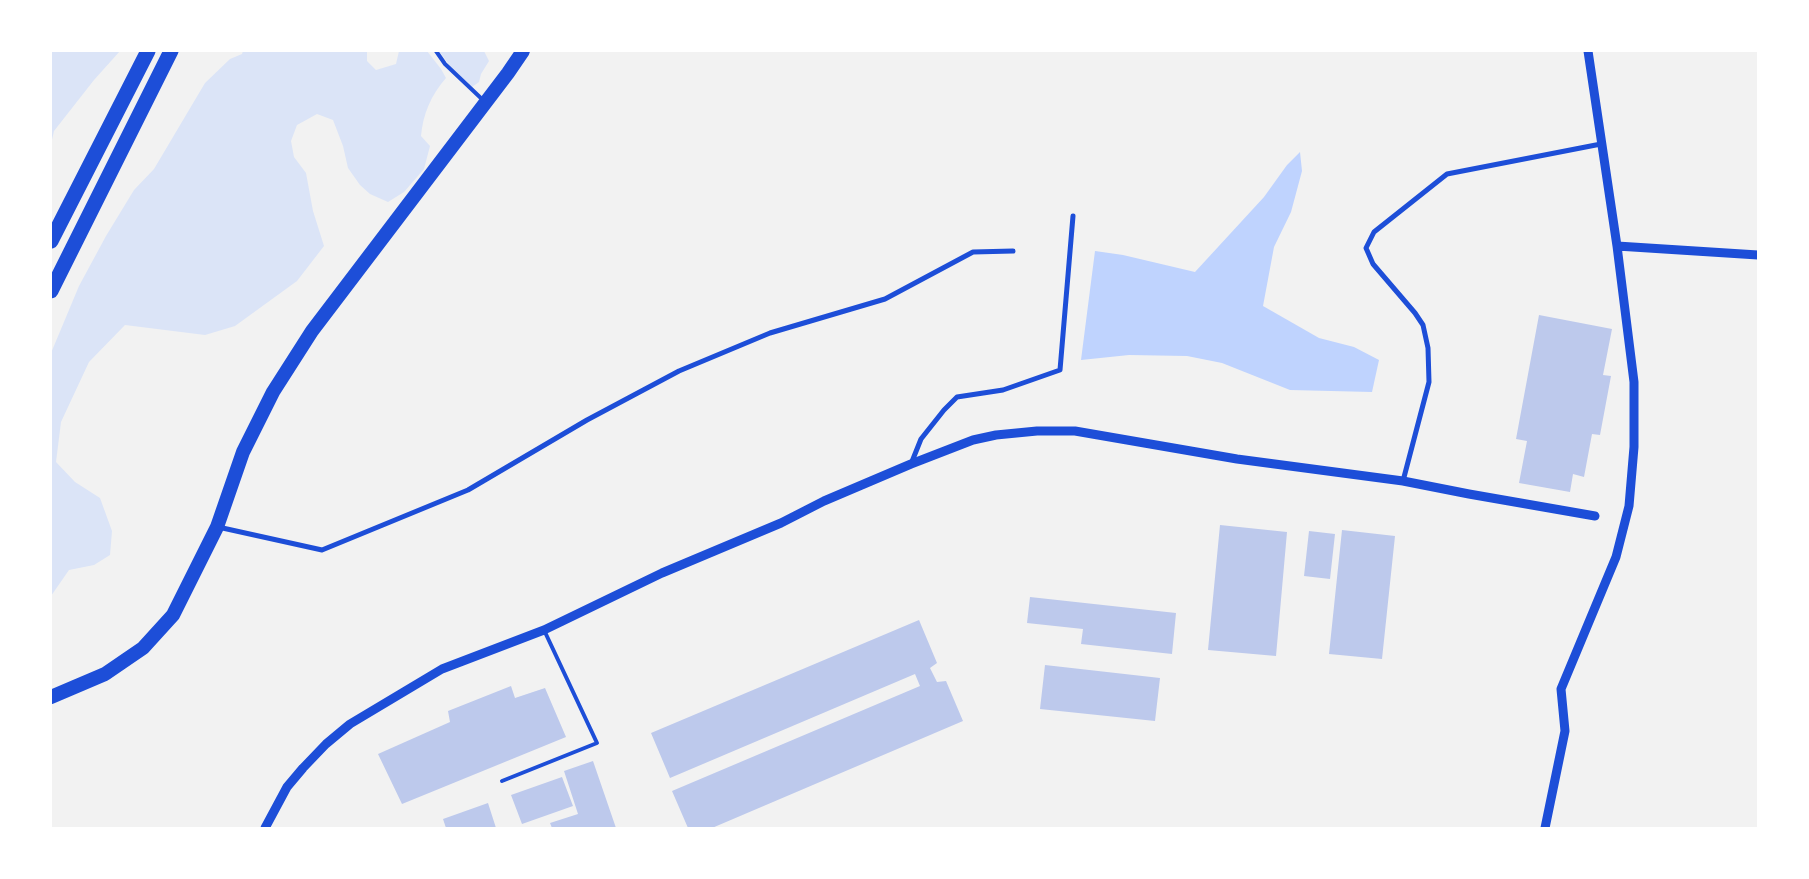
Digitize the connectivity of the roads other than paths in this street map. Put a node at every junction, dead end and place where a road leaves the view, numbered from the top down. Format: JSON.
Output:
{"nodes":[{"id":1,"x":148,"y":51,"type":"edge"},
{"id":2,"x":171,"y":51,"type":"edge"},
{"id":3,"x":436,"y":51,"type":"edge"},
{"id":4,"x":522,"y":51,"type":"edge"},
{"id":5,"x":1588,"y":51,"type":"edge"},
{"id":6,"x":486,"y":103,"type":"junction"},
{"id":7,"x":1601,"y":144,"type":"junction"},
{"id":8,"x":1073,"y":216,"type":"dead end"},
{"id":9,"x":51,"y":241,"type":"edge"},
{"id":10,"x":1617,"y":246,"type":"junction"},
{"id":11,"x":1014,"y":251,"type":"dead end"},
{"id":12,"x":1758,"y":256,"type":"edge"},
{"id":13,"x":51,"y":291,"type":"edge"},
{"id":14,"x":911,"y":464,"type":"junction"},
{"id":15,"x":1403,"y":481,"type":"junction"},
{"id":16,"x":1595,"y":516,"type":"dead end"},
{"id":17,"x":217,"y":527,"type":"junction"},
{"id":18,"x":544,"y":630,"type":"junction"},
{"id":19,"x":51,"y":698,"type":"edge"},
{"id":20,"x":502,"y":781,"type":"dead end"},
{"id":21,"x":265,"y":828,"type":"edge"},
{"id":22,"x":1545,"y":828,"type":"edge"}],
"edges":[{"from":1,"to":9,"type":"highway"},
{"from":2,"to":13,"type":"highway"},
{"from":3,"to":6,"type":"lane"},
{"from":4,"to":6,"type":"highway"},
{"from":5,"to":7,"type":"street"},
{"from":6,"to":17,"type":"highway"},
{"from":7,"to":10,"type":"street"},
{"from":7,"to":15,"type":"street"},
{"from":8,"to":14,"type":"street"},
{"from":10,"to":12,"type":"street"},
{"from":10,"to":22,"type":"street"},
{"from":11,"to":17,"type":"street"},
{"from":14,"to":15,"type":"street"},
{"from":14,"to":18,"type":"street"},
{"from":15,"to":16,"type":"street"},
{"from":17,"to":19,"type":"highway"},
{"from":18,"to":20,"type":"lane"},
{"from":18,"to":21,"type":"street"}]}
